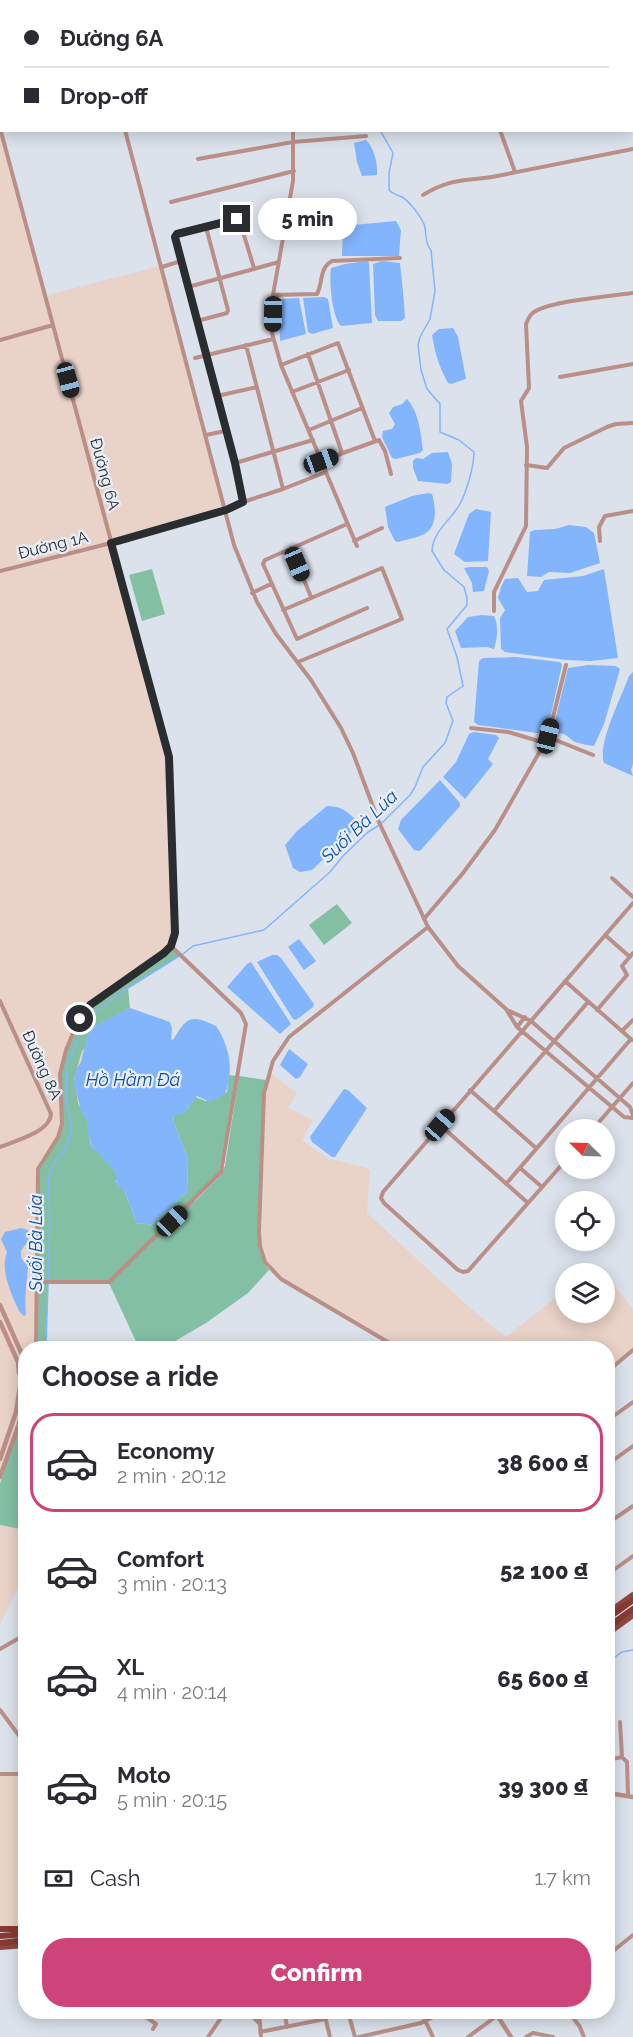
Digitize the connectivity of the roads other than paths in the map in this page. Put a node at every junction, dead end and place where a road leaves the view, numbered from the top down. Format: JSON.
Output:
{"nodes":[{"id":1,"x":1,"y":132,"type":"edge"},
{"id":2,"x":125,"y":132,"type":"edge"},
{"id":3,"x":292,"y":132,"type":"edge"},
{"id":4,"x":501,"y":132,"type":"edge"},
{"id":5,"x":366,"y":136,"type":"dead end"},
{"id":6,"x":293,"y":142,"type":"junction"},
{"id":7,"x":633,"y":149,"type":"edge"},
{"id":8,"x":198,"y":159,"type":"dead end"},
{"id":9,"x":294,"y":171,"type":"junction"},
{"id":10,"x":515,"y":172,"type":"junction"},
{"id":11,"x":423,"y":195,"type":"dead end"},
{"id":12,"x":171,"y":202,"type":"dead end"},
{"id":13,"x":206,"y":227,"type":"junction"},
{"id":14,"x":400,"y":258,"type":"dead end"},
{"id":15,"x":181,"y":261,"type":"junction"},
{"id":16,"x":279,"y":262,"type":"junction"},
{"id":17,"x":162,"y":267,"type":"junction"},
{"id":18,"x":254,"y":268,"type":"junction"},
{"id":19,"x":220,"y":278,"type":"junction"},
{"id":20,"x":188,"y":287,"type":"junction"},
{"id":21,"x":633,"y":293,"type":"edge"},
{"id":22,"x":273,"y":295,"type":"junction"},
{"id":23,"x":197,"y":321,"type":"junction"},
{"id":24,"x":53,"y":325,"type":"junction"},
{"id":25,"x":273,"y":339,"type":"junction"},
{"id":26,"x":0,"y":340,"type":"edge"},
{"id":27,"x":246,"y":345,"type":"junction"},
{"id":28,"x":308,"y":354,"type":"junction"},
{"id":29,"x":206,"y":355,"type":"junction"},
{"id":30,"x":195,"y":358,"type":"dead end"},
{"id":31,"x":281,"y":364,"type":"junction"},
{"id":32,"x":633,"y":364,"type":"edge"},
{"id":33,"x":349,"y":370,"type":"junction"},
{"id":34,"x":560,"y":377,"type":"dead end"},
{"id":35,"x":318,"y":381,"type":"junction"},
{"id":36,"x":257,"y":387,"type":"junction"},
{"id":37,"x":292,"y":392,"type":"junction"},
{"id":38,"x":217,"y":396,"type":"junction"},
{"id":39,"x":362,"y":408,"type":"junction"},
{"id":40,"x":331,"y":420,"type":"junction"},
{"id":41,"x":633,"y":423,"type":"edge"},
{"id":42,"x":226,"y":430,"type":"junction"},
{"id":43,"x":309,"y":430,"type":"junction"},
{"id":44,"x":206,"y":435,"type":"junction"},
{"id":45,"x":313,"y":440,"type":"junction"},
{"id":46,"x":375,"y":441,"type":"junction"},
{"id":47,"x":273,"y":452,"type":"junction"},
{"id":48,"x":342,"y":453,"type":"junction"},
{"id":49,"x":321,"y":461,"type":"junction"},
{"id":50,"x":235,"y":463,"type":"junction"},
{"id":51,"x":526,"y":465,"type":"junction"},
{"id":52,"x":326,"y":472,"type":"junction"},
{"id":53,"x":392,"y":474,"type":"dead end"},
{"id":54,"x":283,"y":489,"type":"junction"},
{"id":55,"x":243,"y":502,"type":"junction"},
{"id":56,"x":226,"y":510,"type":"junction"},
{"id":57,"x":633,"y":511,"type":"edge"},
{"id":58,"x":347,"y":524,"type":"junction"},
{"id":59,"x":382,"y":528,"type":"dead end"},
{"id":60,"x":600,"y":541,"type":"dead end"},
{"id":61,"x":111,"y":543,"type":"junction"},
{"id":62,"x":291,"y":548,"type":"junction"},
{"id":63,"x":0,"y":571,"type":"edge"},
{"id":64,"x":271,"y":584,"type":"junction"},
{"id":65,"x":252,"y":593,"type":"junction"},
{"id":66,"x":311,"y":597,"type":"junction"},
{"id":67,"x":367,"y":608,"type":"dead end"},
{"id":68,"x":283,"y":610,"type":"junction"},
{"id":69,"x":494,"y":611,"type":"dead end"},
{"id":70,"x":297,"y":662,"type":"junction"},
{"id":71,"x":566,"y":665,"type":"dead end"},
{"id":72,"x":471,"y":728,"type":"dead end"},
{"id":73,"x":548,"y":736,"type":"junction"},
{"id":74,"x":544,"y":742,"type":"junction"},
{"id":75,"x":593,"y":755,"type":"dead end"},
{"id":76,"x":612,"y":878,"type":"dead end"},
{"id":77,"x":633,"y":897,"type":"edge"},
{"id":78,"x":633,"y":903,"type":"edge"},
{"id":79,"x":424,"y":919,"type":"junction"},
{"id":80,"x":428,"y":927,"type":"junction"},
{"id":81,"x":605,"y":935,"type":"junction"},
{"id":82,"x":171,"y":946,"type":"junction"},
{"id":83,"x":632,"y":955,"type":"edge"},
{"id":84,"x":627,"y":975,"type":"junction"},
{"id":85,"x":633,"y":980,"type":"edge"},
{"id":86,"x":565,"y":981,"type":"junction"},
{"id":87,"x":0,"y":1001,"type":"edge"},
{"id":88,"x":588,"y":1002,"type":"junction"},
{"id":89,"x":506,"y":1009,"type":"junction"},
{"id":90,"x":597,"y":1010,"type":"junction"},
{"id":91,"x":525,"y":1017,"type":"junction"},
{"id":92,"x":633,"y":1020,"type":"edge"},
{"id":93,"x":531,"y":1021,"type":"junction"},
{"id":94,"x":517,"y":1027,"type":"junction"},
{"id":95,"x":522,"y":1031,"type":"junction"},
{"id":96,"x":622,"y":1031,"type":"junction"},
{"id":97,"x":632,"y":1040,"type":"edge"},
{"id":98,"x":554,"y":1041,"type":"junction"},
{"id":99,"x":546,"y":1051,"type":"junction"},
{"id":100,"x":597,"y":1078,"type":"junction"},
{"id":101,"x":633,"y":1083,"type":"edge"},
{"id":102,"x":588,"y":1087,"type":"junction"},
{"id":103,"x":470,"y":1090,"type":"junction"},
{"id":104,"x":620,"y":1098,"type":"junction"},
{"id":105,"x":612,"y":1107,"type":"junction"},
{"id":106,"x":494,"y":1112,"type":"junction"},
{"id":107,"x":633,"y":1116,"type":"edge"},
{"id":108,"x":602,"y":1119,"type":"edge"},
{"id":109,"x":440,"y":1125,"type":"junction"},
{"id":110,"x":0,"y":1147,"type":"edge"},
{"id":111,"x":536,"y":1148,"type":"junction"},
{"id":112,"x":520,"y":1168,"type":"junction"},
{"id":113,"x":555,"y":1172,"type":"edge"},
{"id":114,"x":506,"y":1184,"type":"junction"},
{"id":115,"x":542,"y":1187,"type":"junction"},
{"id":116,"x":528,"y":1203,"type":"junction"},
{"id":117,"x":40,"y":1282,"type":"junction"},
{"id":118,"x":0,"y":1305,"type":"edge"},
{"id":119,"x":0,"y":1322,"type":"edge"},
{"id":120,"x":36,"y":1341,"type":"edge"},
{"id":121,"x":386,"y":1341,"type":"edge"},
{"id":122,"x":18,"y":1342,"type":"edge"},
{"id":123,"x":633,"y":1350,"type":"edge"},
{"id":124,"x":18,"y":1362,"type":"edge"},
{"id":125,"x":615,"y":1365,"type":"edge"},
{"id":126,"x":633,"y":1402,"type":"edge"},
{"id":127,"x":18,"y":1403,"type":"edge"},
{"id":128,"x":615,"y":1415,"type":"edge"},
{"id":129,"x":18,"y":1427,"type":"edge"},
{"id":130,"x":633,"y":1446,"type":"edge"},
{"id":131,"x":0,"y":1459,"type":"edge"},
{"id":132,"x":615,"y":1459,"type":"edge"},
{"id":133,"x":0,"y":1477,"type":"edge"},
{"id":134,"x":633,"y":1506,"type":"edge"},
{"id":135,"x":615,"y":1518,"type":"edge"},
{"id":136,"x":633,"y":1556,"type":"edge"},
{"id":137,"x":615,"y":1569,"type":"edge"},
{"id":138,"x":633,"y":1595,"type":"edge"},
{"id":139,"x":633,"y":1600,"type":"edge"},
{"id":140,"x":633,"y":1609,"type":"edge"},
{"id":141,"x":615,"y":1610,"type":"joint"},
{"id":142,"x":633,"y":1616,"type":"edge"},
{"id":143,"x":615,"y":1622,"type":"edge"},
{"id":144,"x":615,"y":1628,"type":"edge"},
{"id":145,"x":18,"y":1639,"type":"edge"},
{"id":146,"x":0,"y":1649,"type":"edge"},
{"id":147,"x":0,"y":1710,"type":"edge"},
{"id":148,"x":620,"y":1722,"type":"dead end"},
{"id":149,"x":18,"y":1734,"type":"edge"},
{"id":150,"x":622,"y":1757,"type":"junction"},
{"id":151,"x":615,"y":1758,"type":"edge"},
{"id":152,"x":0,"y":1773,"type":"edge"},
{"id":153,"x":18,"y":1774,"type":"edge"},
{"id":154,"x":615,"y":1794,"type":"edge"},
{"id":155,"x":631,"y":1796,"type":"edge"},
{"id":156,"x":0,"y":1929,"type":"edge"},
{"id":157,"x":18,"y":1929,"type":"edge"},
{"id":158,"x":18,"y":1935,"type":"edge"},
{"id":159,"x":633,"y":1935,"type":"edge"},
{"id":160,"x":0,"y":1936,"type":"edge"},
{"id":161,"x":18,"y":1941,"type":"edge"},
{"id":162,"x":0,"y":1942,"type":"edge"},
{"id":163,"x":18,"y":1946,"type":"edge"},
{"id":164,"x":0,"y":1947,"type":"edge"},
{"id":165,"x":615,"y":1949,"type":"edge"},
{"id":166,"x":149,"y":2019,"type":"edge"},
{"id":167,"x":220,"y":2019,"type":"edge"},
{"id":168,"x":255,"y":2019,"type":"edge"},
{"id":169,"x":260,"y":2019,"type":"edge"},
{"id":170,"x":286,"y":2019,"type":"edge"},
{"id":171,"x":325,"y":2019,"type":"joint"},
{"id":172,"x":351,"y":2019,"type":"edge"},
{"id":173,"x":424,"y":2019,"type":"edge"},
{"id":174,"x":431,"y":2019,"type":"edge"},
{"id":175,"x":490,"y":2019,"type":"edge"},
{"id":176,"x":500,"y":2019,"type":"edge"},
{"id":177,"x":574,"y":2019,"type":"edge"},
{"id":178,"x":426,"y":2022,"type":"junction"},
{"id":179,"x":260,"y":2024,"type":"junction"},
{"id":180,"x":287,"y":2027,"type":"junction"},
{"id":181,"x":153,"y":2029,"type":"dead end"},
{"id":182,"x":261,"y":2035,"type":"edge"},
{"id":183,"x":208,"y":2037,"type":"edge"},
{"id":184,"x":330,"y":2037,"type":"edge"},
{"id":185,"x":357,"y":2037,"type":"edge"},
{"id":186,"x":433,"y":2037,"type":"edge"},
{"id":187,"x":468,"y":2037,"type":"edge"},
{"id":188,"x":511,"y":2037,"type":"edge"},
{"id":189,"x":526,"y":2037,"type":"edge"},
{"id":190,"x":553,"y":2037,"type":"edge"},
{"id":191,"x":584,"y":2037,"type":"edge"}],
"edges":[{"from":1,"to":24,"type":"street","name":"Đường 6A"},
{"from":2,"to":17,"type":"street"},
{"from":3,"to":6,"type":"street"},
{"from":4,"to":10,"type":"street"},
{"from":5,"to":6,"type":"street"},
{"from":6,"to":8,"type":"street"},
{"from":6,"to":9,"type":"street"},
{"from":7,"to":10,"type":"street"},
{"from":9,"to":12,"type":"street"},
{"from":9,"to":16,"type":"street"},
{"from":10,"to":11,"type":"street"},
{"from":13,"to":15,"type":"street"},
{"from":13,"to":18,"type":"street"},
{"from":13,"to":19,"type":"street"},
{"from":14,"to":22,"type":"street"},
{"from":15,"to":17,"type":"street"},
{"from":15,"to":20,"type":"street"},
{"from":16,"to":18,"type":"street"},
{"from":16,"to":22,"type":"street"},
{"from":17,"to":44,"type":"street"},
{"from":18,"to":19,"type":"street"},
{"from":19,"to":20,"type":"street"},
{"from":19,"to":23,"type":"street"},
{"from":20,"to":23,"type":"street"},
{"from":21,"to":51,"type":"street"},
{"from":22,"to":25,"type":"street"},
{"from":23,"to":29,"type":"street"},
{"from":24,"to":26,"type":"street"},
{"from":24,"to":61,"type":"street","name":"Đường 6A"},
{"from":25,"to":27,"type":"street"},
{"from":25,"to":31,"type":"street"},
{"from":27,"to":29,"type":"street"},
{"from":27,"to":36,"type":"street"},
{"from":28,"to":31,"type":"street"},
{"from":28,"to":33,"type":"street"},
{"from":28,"to":35,"type":"street"},
{"from":29,"to":30,"type":"street"},
{"from":29,"to":38,"type":"street"},
{"from":31,"to":37,"type":"street"},
{"from":32,"to":34,"type":"street"},
{"from":33,"to":35,"type":"street"},
{"from":33,"to":39,"type":"street"},
{"from":35,"to":37,"type":"street"},
{"from":35,"to":40,"type":"street"},
{"from":36,"to":38,"type":"street"},
{"from":36,"to":47,"type":"street"},
{"from":37,"to":43,"type":"street"},
{"from":38,"to":42,"type":"street"},
{"from":39,"to":40,"type":"street"},
{"from":39,"to":46,"type":"street"},
{"from":40,"to":43,"type":"street"},
{"from":40,"to":48,"type":"street"},
{"from":41,"to":51,"type":"street"},
{"from":42,"to":44,"type":"street"},
{"from":42,"to":50,"type":"street"},
{"from":43,"to":45,"type":"street"},
{"from":44,"to":56,"type":"street"},
{"from":45,"to":47,"type":"street"},
{"from":45,"to":49,"type":"street"},
{"from":46,"to":48,"type":"street"},
{"from":46,"to":53,"type":"street"},
{"from":47,"to":50,"type":"street"},
{"from":47,"to":54,"type":"street"},
{"from":48,"to":49,"type":"street"},
{"from":49,"to":52,"type":"street"},
{"from":50,"to":55,"type":"street"},
{"from":51,"to":69,"type":"street"},
{"from":52,"to":54,"type":"street","name":"Đường 1A"},
{"from":52,"to":58,"type":"street"},
{"from":54,"to":55,"type":"street","name":"Đường 1A"},
{"from":55,"to":56,"type":"street","name":"Đường 1A"},
{"from":56,"to":61,"type":"street","name":"Đường 1A"},
{"from":56,"to":65,"type":"street"},
{"from":57,"to":60,"type":"street"},
{"from":58,"to":59,"type":"street"},
{"from":58,"to":62,"type":"street"},
{"from":61,"to":63,"type":"street","name":"Đường 1A"},
{"from":61,"to":82,"type":"street","name":"Đường 6A"},
{"from":62,"to":64,"type":"street"},
{"from":62,"to":66,"type":"street"},
{"from":64,"to":65,"type":"street"},
{"from":64,"to":68,"type":"street"},
{"from":65,"to":70,"type":"street"},
{"from":66,"to":68,"type":"street"},
{"from":66,"to":70,"type":"street"},
{"from":67,"to":68,"type":"street"},
{"from":70,"to":79,"type":"street"},
{"from":71,"to":73,"type":"street"},
{"from":72,"to":74,"type":"street"},
{"from":73,"to":74,"type":"street"},
{"from":73,"to":75,"type":"street"},
{"from":74,"to":79,"type":"street"},
{"from":76,"to":77,"type":"street"},
{"from":78,"to":81,"type":"street"},
{"from":79,"to":80,"type":"street"},
{"from":80,"to":89,"type":"street"},
{"from":80,"to":121,"type":"street"},
{"from":81,"to":83,"type":"street"},
{"from":81,"to":86,"type":"street"},
{"from":82,"to":117,"type":"street"},
{"from":82,"to":117,"type":"street"},
{"from":83,"to":84,"type":"street"},
{"from":84,"to":85,"type":"street"},
{"from":84,"to":90,"type":"street"},
{"from":86,"to":88,"type":"street"},
{"from":86,"to":93,"type":"street"},
{"from":87,"to":110,"type":"street","name":"Đường 8A"},
{"from":88,"to":90,"type":"street"},
{"from":88,"to":98,"type":"street"},
{"from":89,"to":91,"type":"street"},
{"from":89,"to":94,"type":"street"},
{"from":90,"to":96,"type":"street"},
{"from":91,"to":93,"type":"street"},
{"from":91,"to":94,"type":"street"},
{"from":92,"to":96,"type":"street"},
{"from":93,"to":95,"type":"street"},
{"from":93,"to":98,"type":"street"},
{"from":94,"to":95,"type":"street"},
{"from":95,"to":99,"type":"street"},
{"from":95,"to":103,"type":"street"},
{"from":96,"to":97,"type":"street"},
{"from":97,"to":100,"type":"street"},
{"from":98,"to":99,"type":"street"},
{"from":98,"to":100,"type":"street"},
{"from":99,"to":102,"type":"street"},
{"from":99,"to":106,"type":"street"},
{"from":100,"to":102,"type":"street"},
{"from":100,"to":104,"type":"street"},
{"from":101,"to":104,"type":"street"},
{"from":102,"to":105,"type":"street"},
{"from":102,"to":111,"type":"street"},
{"from":103,"to":106,"type":"street"},
{"from":103,"to":109,"type":"street"},
{"from":104,"to":105,"type":"street"},
{"from":104,"to":107,"type":"street"},
{"from":105,"to":107,"type":"street"},
{"from":105,"to":108,"type":"street"},
{"from":106,"to":111,"type":"street"},
{"from":109,"to":114,"type":"street"},
{"from":109,"to":116,"type":"street"},
{"from":111,"to":112,"type":"street"},
{"from":112,"to":114,"type":"street"},
{"from":112,"to":115,"type":"street"},
{"from":113,"to":115,"type":"street"},
{"from":114,"to":116,"type":"street"},
{"from":115,"to":116,"type":"street"},
{"from":117,"to":120,"type":"street"},
{"from":118,"to":122,"type":"street"},
{"from":119,"to":124,"type":"street"},
{"from":123,"to":125,"type":"street"},
{"from":126,"to":128,"type":"street"},
{"from":127,"to":131,"type":"street"},
{"from":129,"to":133,"type":"street"},
{"from":130,"to":132,"type":"street"},
{"from":134,"to":135,"type":"street"},
{"from":136,"to":137,"type":"street"},
{"from":138,"to":141,"type":"main road"},
{"from":139,"to":141,"type":"highway"},
{"from":140,"to":143,"type":"highway"},
{"from":142,"to":144,"type":"main road"},
{"from":145,"to":146,"type":"street"},
{"from":147,"to":149,"type":"street"},
{"from":148,"to":150,"type":"street"},
{"from":150,"to":151,"type":"street"},
{"from":150,"to":155,"type":"street"},
{"from":152,"to":153,"type":"street"},
{"from":154,"to":155,"type":"street"},
{"from":156,"to":157,"type":"highway"},
{"from":158,"to":160,"type":"highway"},
{"from":159,"to":165,"type":"street"},
{"from":161,"to":162,"type":"highway"},
{"from":163,"to":164,"type":"main road"},
{"from":166,"to":181,"type":"street"},
{"from":167,"to":183,"type":"street"},
{"from":168,"to":179,"type":"street"},
{"from":169,"to":179,"type":"street"},
{"from":170,"to":180,"type":"street"},
{"from":171,"to":180,"type":"street"},
{"from":171,"to":184,"type":"street"},
{"from":172,"to":185,"type":"street"},
{"from":173,"to":178,"type":"street"},
{"from":174,"to":178,"type":"street"},
{"from":175,"to":187,"type":"street"},
{"from":176,"to":188,"type":"street"},
{"from":177,"to":191,"type":"street"},
{"from":178,"to":185,"type":"street"},
{"from":178,"to":186,"type":"street"},
{"from":179,"to":182,"type":"street"},
{"from":180,"to":182,"type":"street"},
{"from":189,"to":190,"type":"street"}]}
